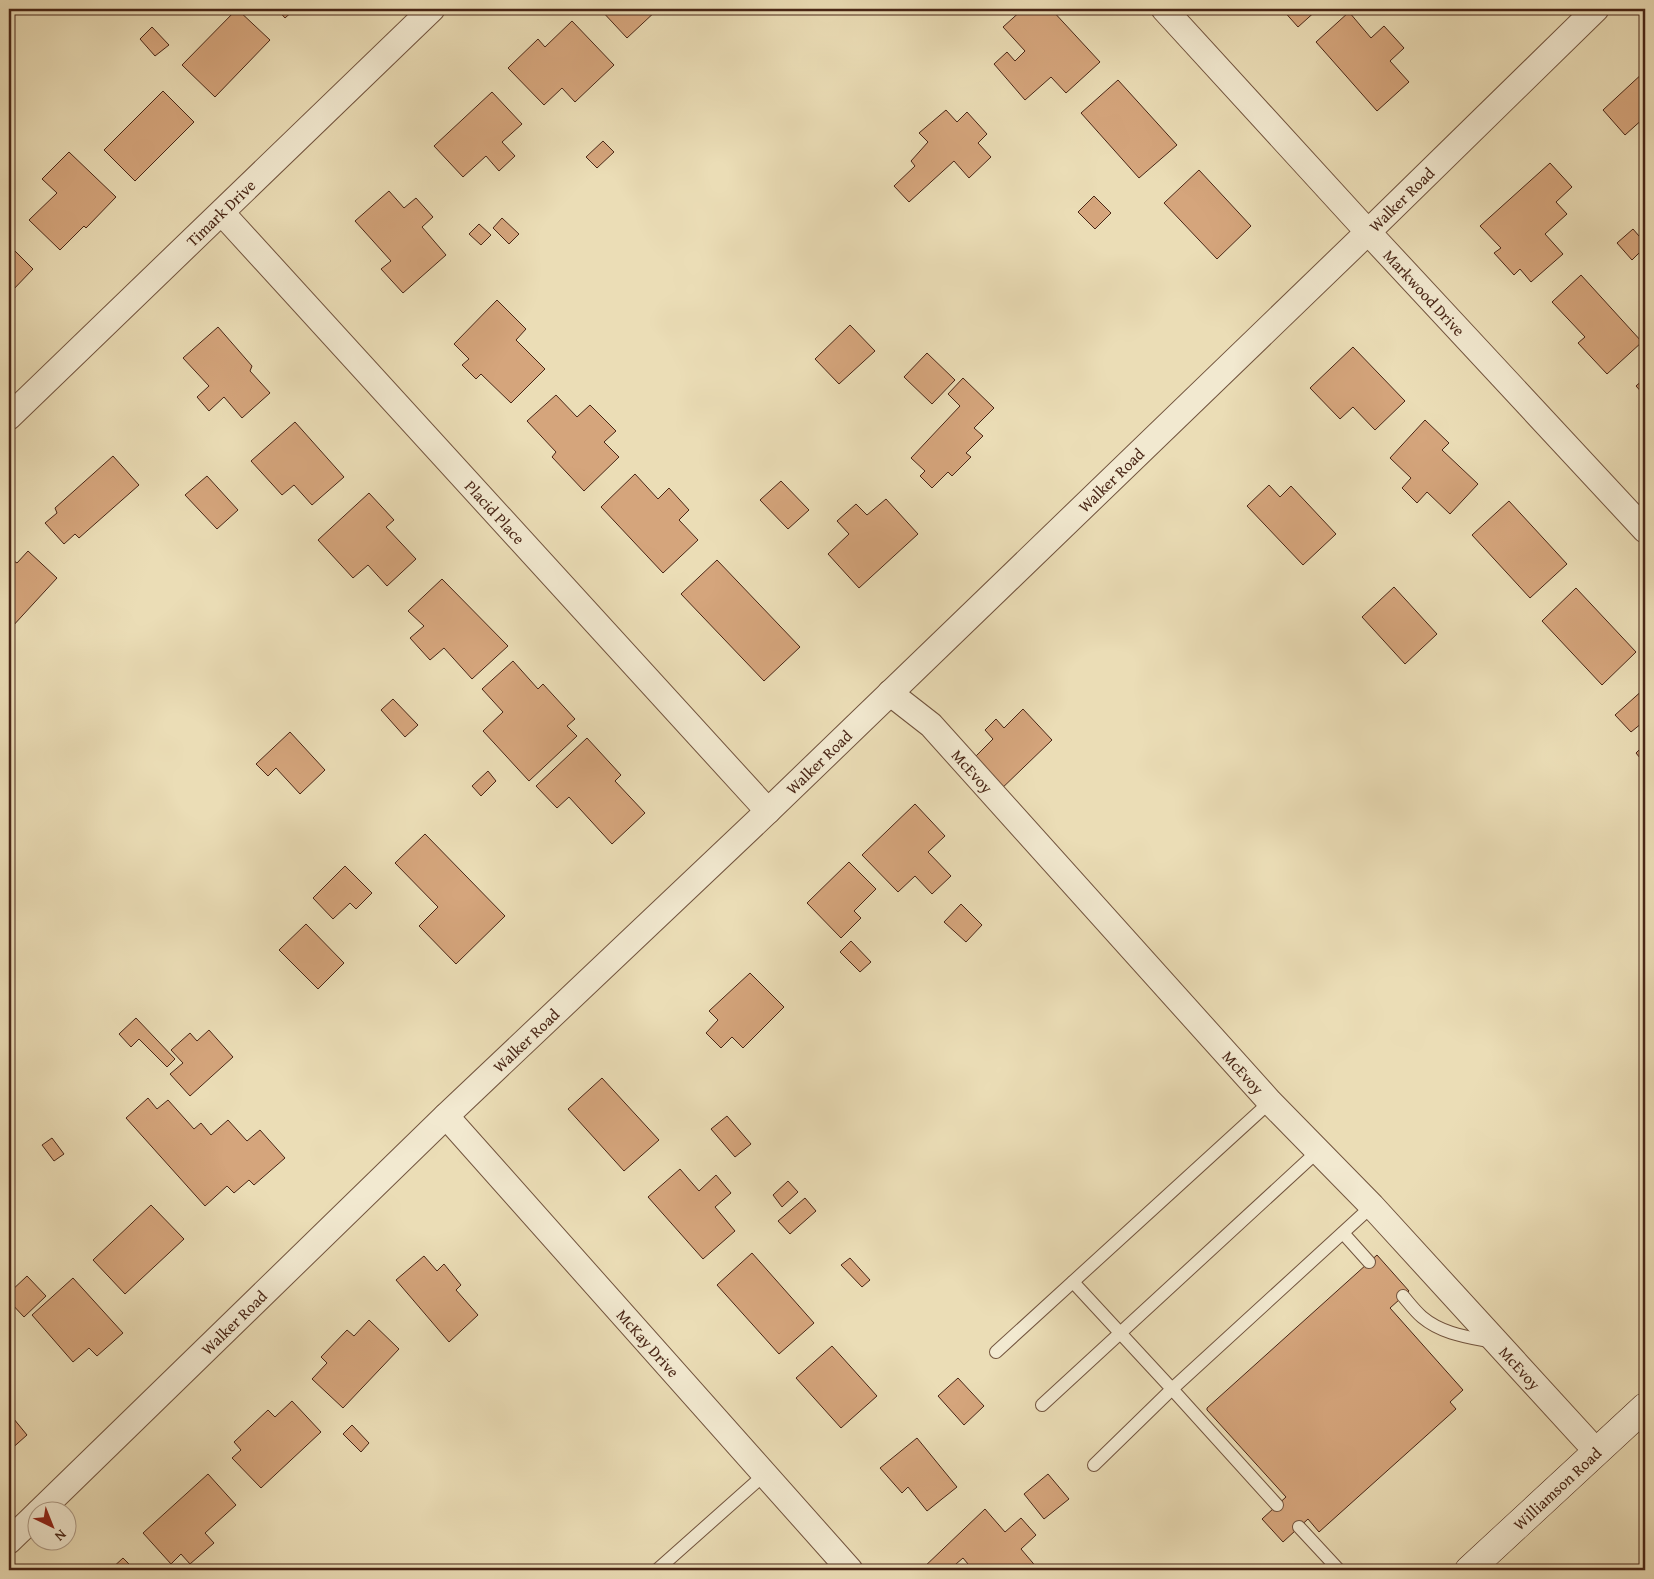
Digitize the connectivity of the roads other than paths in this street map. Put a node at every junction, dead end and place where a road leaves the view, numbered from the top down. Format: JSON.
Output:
{"nodes":[{"id":1,"x":432,"y":9,"type":"edge"},
{"id":2,"x":1164,"y":9,"type":"edge"},
{"id":3,"x":1596,"y":9,"type":"edge"},
{"id":4,"x":222,"y":213,"type":"junction"},
{"id":5,"x":1368,"y":232,"type":"junction"},
{"id":6,"x":9,"y":417,"type":"edge"},
{"id":7,"x":1645,"y":530,"type":"edge"},
{"id":8,"x":890,"y":693,"type":"junction"},
{"id":9,"x":768,"y":811,"type":"junction"},
{"id":10,"x":1270,"y":1102,"type":"junction"},
{"id":11,"x":446,"y":1116,"type":"junction"},
{"id":12,"x":1318,"y":1151,"type":"junction"},
{"id":13,"x":1372,"y":1206,"type":"junction"},
{"id":14,"x":1343,"y":1232,"type":"junction"},
{"id":15,"x":1369,"y":1262,"type":"dead end"},
{"id":16,"x":1073,"y":1282,"type":"junction"},
{"id":17,"x":1403,"y":1296,"type":"dead end"},
{"id":18,"x":1120,"y":1334,"type":"junction"},
{"id":19,"x":1498,"y":1343,"type":"junction"},
{"id":20,"x":996,"y":1352,"type":"dead end"},
{"id":21,"x":1172,"y":1389,"type":"junction"},
{"id":22,"x":1042,"y":1405,"type":"dead end"},
{"id":23,"x":1645,"y":1407,"type":"edge"},
{"id":24,"x":1597,"y":1452,"type":"junction"},
{"id":25,"x":1094,"y":1465,"type":"dead end"},
{"id":26,"x":765,"y":1474,"type":"junction"},
{"id":27,"x":48,"y":1502,"type":"edge"},
{"id":28,"x":1277,"y":1505,"type":"dead end"},
{"id":29,"x":28,"y":1522,"type":"edge"},
{"id":30,"x":1299,"y":1527,"type":"dead end"},
{"id":31,"x":9,"y":1541,"type":"edge"},
{"id":32,"x":656,"y":1570,"type":"edge"},
{"id":33,"x":850,"y":1570,"type":"edge"},
{"id":34,"x":1339,"y":1570,"type":"edge"},
{"id":35,"x":1469,"y":1570,"type":"edge"}],
"edges":[{"from":1,"to":4,"type":"street","name":"Timark Drive"},
{"from":2,"to":5,"type":"street","name":"Markwood Drive"},
{"from":3,"to":5,"type":"street","name":"Walker Road"},
{"from":4,"to":6,"type":"street","name":"Timark Drive"},
{"from":4,"to":9,"type":"street","name":"Placid Place"},
{"from":5,"to":7,"type":"street","name":"Markwood Drive"},
{"from":5,"to":8,"type":"street","name":"Walker Road"},
{"from":8,"to":9,"type":"street","name":"Walker Road"},
{"from":8,"to":10,"type":"street","name":"McEvoy"},
{"from":9,"to":11,"type":"street","name":"Walker Road"},
{"from":10,"to":12,"type":"street","name":"McEvoy"},
{"from":10,"to":16,"type":"lane"},
{"from":11,"to":26,"type":"street","name":"McKay Drive"},
{"from":11,"to":27,"type":"street","name":"Walker Road"},
{"from":12,"to":13,"type":"street","name":"McEvoy"},
{"from":12,"to":18,"type":"lane"},
{"from":13,"to":14,"type":"lane"},
{"from":13,"to":19,"type":"street","name":"McEvoy"},
{"from":14,"to":15,"type":"lane"},
{"from":14,"to":21,"type":"lane"},
{"from":16,"to":18,"type":"lane"},
{"from":16,"to":20,"type":"lane"},
{"from":17,"to":19,"type":"lane"},
{"from":18,"to":21,"type":"lane"},
{"from":18,"to":22,"type":"lane"},
{"from":19,"to":24,"type":"street","name":"McEvoy"},
{"from":21,"to":25,"type":"lane"},
{"from":21,"to":28,"type":"lane"},
{"from":23,"to":24,"type":"street","name":"Williamson Road"},
{"from":24,"to":35,"type":"street","name":"Williamson Road"},
{"from":26,"to":32,"type":"lane"},
{"from":26,"to":33,"type":"street","name":"McKay Drive"},
{"from":29,"to":31,"type":"street","name":"Walker Road"},
{"from":30,"to":34,"type":"lane"}]}
